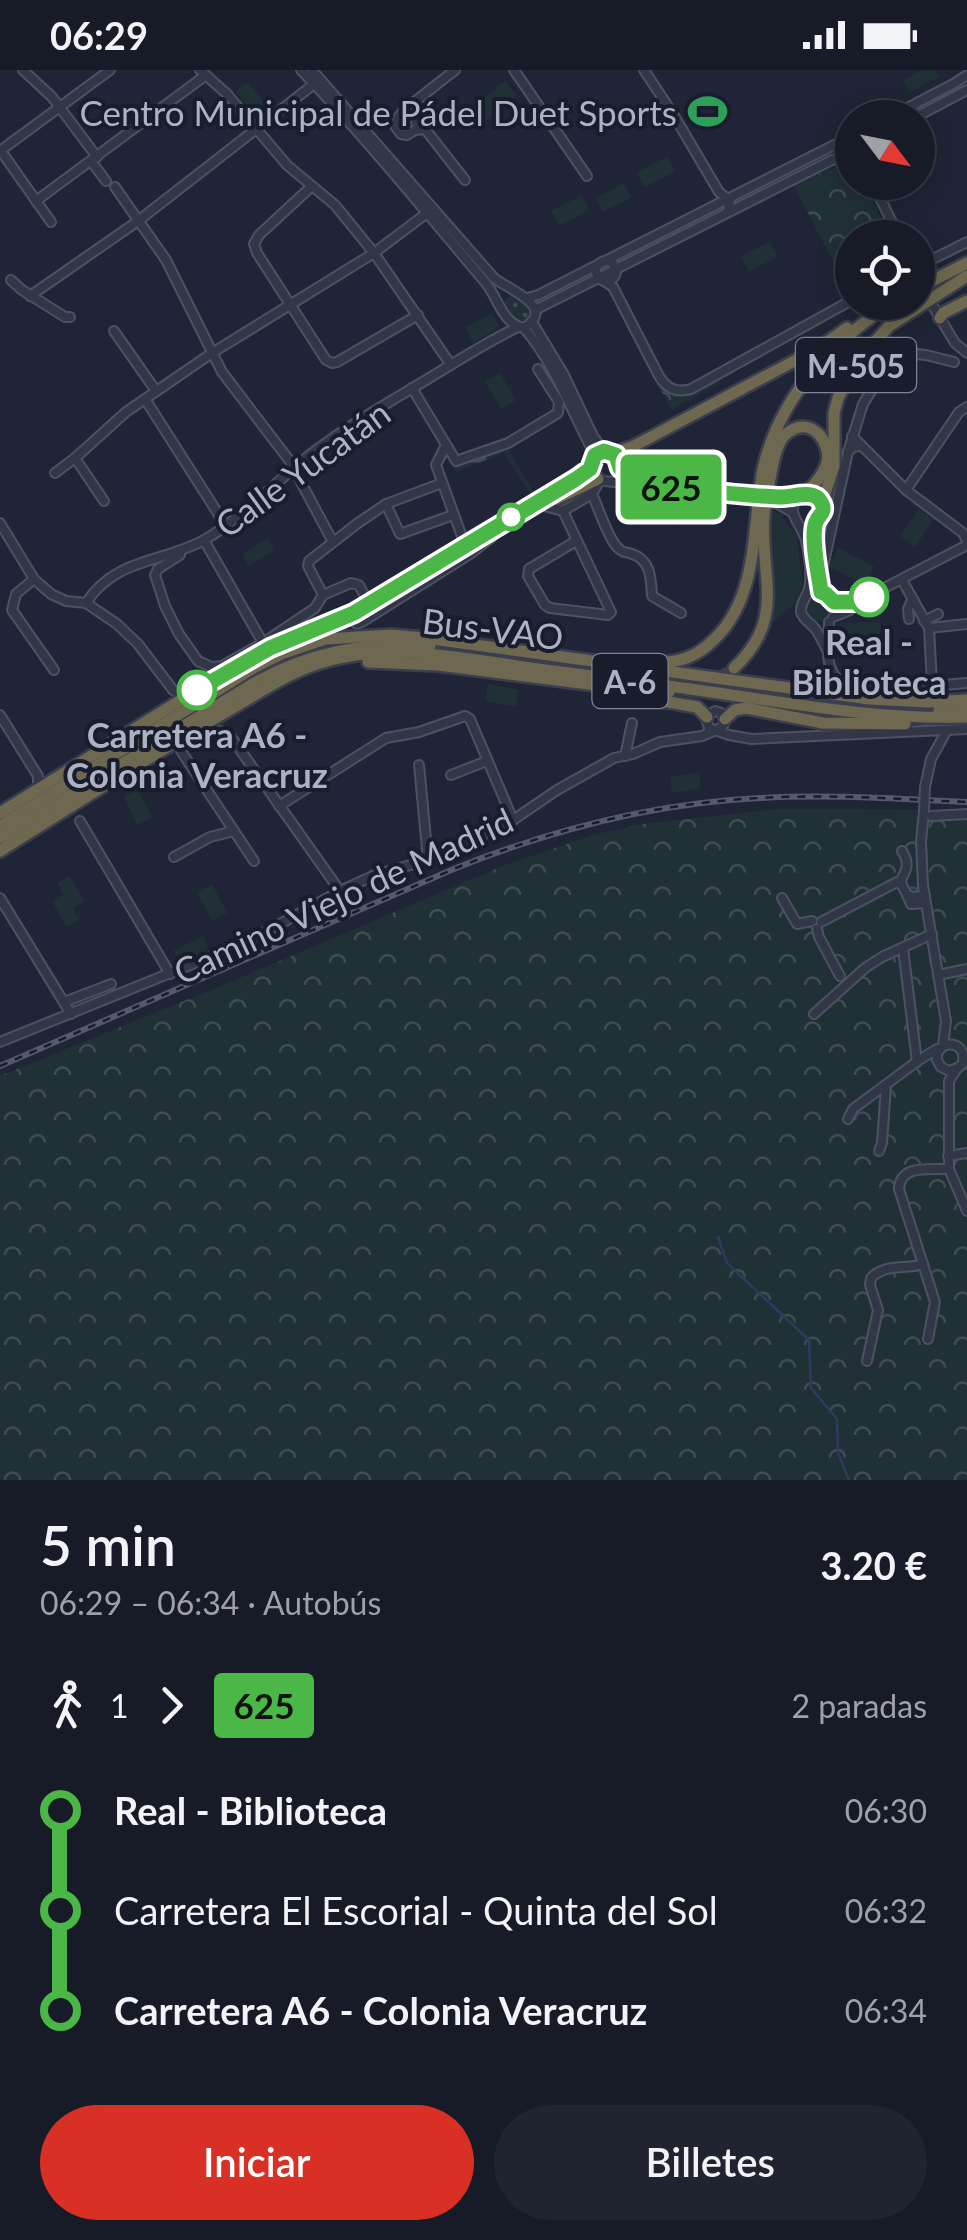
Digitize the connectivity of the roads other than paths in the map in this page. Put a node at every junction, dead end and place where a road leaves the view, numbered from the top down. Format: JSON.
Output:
{"nodes":[{"id":1,"x":23,"y":70,"type":"edge"},
{"id":2,"x":110,"y":70,"type":"edge"},
{"id":3,"x":301,"y":70,"type":"edge"},
{"id":4,"x":312,"y":70,"type":"edge"},
{"id":5,"x":455,"y":70,"type":"edge"},
{"id":6,"x":514,"y":70,"type":"edge"},
{"id":7,"x":644,"y":70,"type":"edge"},
{"id":8,"x":203,"y":72,"type":"edge"},
{"id":9,"x":967,"y":75,"type":"edge"},
{"id":10,"x":314,"y":84,"type":"junction"},
{"id":11,"x":967,"y":90,"type":"edge"},
{"id":12,"x":422,"y":97,"type":"junction"},
{"id":13,"x":923,"y":100,"type":"edge"},
{"id":14,"x":60,"y":107,"type":"junction"},
{"id":15,"x":935,"y":107,"type":"edge"},
{"id":16,"x":398,"y":118,"type":"junction"},
{"id":17,"x":417,"y":125,"type":"junction"},
{"id":18,"x":258,"y":130,"type":"junction"},
{"id":19,"x":835,"y":144,"type":"edge"},
{"id":20,"x":0,"y":151,"type":"edge"},
{"id":21,"x":94,"y":159,"type":"junction"},
{"id":22,"x":835,"y":160,"type":"edge"},
{"id":23,"x":587,"y":176,"type":"dead end"},
{"id":24,"x":464,"y":180,"type":"dead end"},
{"id":25,"x":312,"y":186,"type":"junction"},
{"id":26,"x":719,"y":192,"type":"junction"},
{"id":27,"x":728,"y":198,"type":"junction"},
{"id":28,"x":36,"y":200,"type":"junction"},
{"id":29,"x":717,"y":204,"type":"junction"},
{"id":30,"x":728,"y":211,"type":"junction"},
{"id":31,"x":427,"y":213,"type":"junction"},
{"id":32,"x":138,"y":220,"type":"junction"},
{"id":33,"x":51,"y":222,"type":"dead end"},
{"id":34,"x":967,"y":242,"type":"edge"},
{"id":35,"x":374,"y":253,"type":"junction"},
{"id":36,"x":935,"y":258,"type":"edge"},
{"id":37,"x":602,"y":262,"type":"junction"},
{"id":38,"x":967,"y":263,"type":"edge"},
{"id":39,"x":935,"y":270,"type":"edge"},
{"id":40,"x":615,"y":272,"type":"junction"},
{"id":41,"x":967,"y":276,"type":"edge"},
{"id":42,"x":601,"y":279,"type":"junction"},
{"id":43,"x":11,"y":280,"type":"dead end"},
{"id":44,"x":613,"y":287,"type":"junction"},
{"id":45,"x":510,"y":289,"type":"junction"},
{"id":46,"x":935,"y":291,"type":"edge"},
{"id":47,"x":30,"y":296,"type":"junction"},
{"id":48,"x":527,"y":298,"type":"junction"},
{"id":49,"x":967,"y":301,"type":"edge"},
{"id":50,"x":292,"y":304,"type":"junction"},
{"id":51,"x":499,"y":304,"type":"junction"},
{"id":52,"x":835,"y":309,"type":"edge"},
{"id":53,"x":938,"y":309,"type":"joint"},
{"id":54,"x":535,"y":310,"type":"junction"},
{"id":55,"x":418,"y":315,"type":"junction"},
{"id":56,"x":70,"y":317,"type":"dead end"},
{"id":57,"x":863,"y":320,"type":"edge"},
{"id":58,"x":869,"y":320,"type":"edge"},
{"id":59,"x":885,"y":320,"type":"edge"},
{"id":60,"x":525,"y":326,"type":"junction"},
{"id":61,"x":114,"y":331,"type":"dead end"},
{"id":62,"x":967,"y":351,"type":"edge"},
{"id":63,"x":212,"y":353,"type":"junction"},
{"id":64,"x":954,"y":362,"type":"dead end"},
{"id":65,"x":451,"y":365,"type":"junction"},
{"id":66,"x":538,"y":369,"type":"dead end"},
{"id":67,"x":412,"y":388,"type":"junction"},
{"id":68,"x":156,"y":391,"type":"junction"},
{"id":69,"x":144,"y":399,"type":"junction"},
{"id":70,"x":967,"y":407,"type":"edge"},
{"id":71,"x":852,"y":436,"type":"junction"},
{"id":72,"x":446,"y":444,"type":"junction"},
{"id":73,"x":861,"y":446,"type":"junction"},
{"id":74,"x":848,"y":452,"type":"junction"},
{"id":75,"x":604,"y":453,"type":"junction"},
{"id":76,"x":75,"y":458,"type":"junction"},
{"id":77,"x":292,"y":468,"type":"junction"},
{"id":78,"x":620,"y":468,"type":"junction"},
{"id":79,"x":54,"y":473,"type":"dead end"},
{"id":80,"x":599,"y":477,"type":"junction"},
{"id":81,"x":442,"y":484,"type":"junction"},
{"id":82,"x":646,"y":484,"type":"junction"},
{"id":83,"x":906,"y":490,"type":"junction"},
{"id":84,"x":592,"y":494,"type":"junction"},
{"id":85,"x":738,"y":494,"type":"junction"},
{"id":86,"x":801,"y":495,"type":"junction"},
{"id":87,"x":104,"y":501,"type":"dead end"},
{"id":88,"x":822,"y":503,"type":"junction"},
{"id":89,"x":386,"y":504,"type":"junction"},
{"id":90,"x":544,"y":506,"type":"junction"},
{"id":91,"x":563,"y":511,"type":"junction"},
{"id":92,"x":792,"y":512,"type":"junction"},
{"id":93,"x":453,"y":515,"type":"junction"},
{"id":94,"x":764,"y":517,"type":"junction"},
{"id":95,"x":0,"y":522,"type":"edge"},
{"id":96,"x":816,"y":522,"type":"junction"},
{"id":97,"x":800,"y":523,"type":"junction"},
{"id":98,"x":226,"y":526,"type":"junction"},
{"id":99,"x":495,"y":532,"type":"junction"},
{"id":100,"x":204,"y":540,"type":"junction"},
{"id":101,"x":576,"y":541,"type":"junction"},
{"id":102,"x":332,"y":542,"type":"junction"},
{"id":103,"x":967,"y":546,"type":"edge"},
{"id":104,"x":180,"y":551,"type":"junction"},
{"id":105,"x":462,"y":551,"type":"junction"},
{"id":106,"x":34,"y":580,"type":"junction"},
{"id":107,"x":820,"y":580,"type":"junction"},
{"id":108,"x":902,"y":580,"type":"junction"},
{"id":109,"x":821,"y":592,"type":"junction"},
{"id":110,"x":323,"y":596,"type":"junction"},
{"id":111,"x":808,"y":596,"type":"junction"},
{"id":112,"x":868,"y":597,"type":"junction"},
{"id":113,"x":912,"y":600,"type":"junction"},
{"id":114,"x":834,"y":602,"type":"junction"},
{"id":115,"x":86,"y":603,"type":"junction"},
{"id":116,"x":369,"y":604,"type":"junction"},
{"id":117,"x":681,"y":614,"type":"dead end"},
{"id":118,"x":938,"y":614,"type":"dead end"},
{"id":119,"x":357,"y":615,"type":"junction"},
{"id":120,"x":831,"y":620,"type":"junction"},
{"id":121,"x":909,"y":620,"type":"dead end"},
{"id":122,"x":967,"y":624,"type":"edge"},
{"id":123,"x":812,"y":625,"type":"junction"},
{"id":124,"x":926,"y":625,"type":"junction"},
{"id":125,"x":262,"y":643,"type":"junction"},
{"id":126,"x":828,"y":652,"type":"junction"},
{"id":127,"x":274,"y":666,"type":"tunnel mouth"},
{"id":128,"x":734,"y":668,"type":"tunnel mouth"},
{"id":129,"x":54,"y":670,"type":"dead end"},
{"id":130,"x":296,"y":672,"type":"junction"},
{"id":131,"x":967,"y":683,"type":"edge"},
{"id":132,"x":932,"y":684,"type":"junction"},
{"id":133,"x":592,"y":685,"type":"junction"},
{"id":134,"x":202,"y":687,"type":"junction"},
{"id":135,"x":173,"y":690,"type":"junction"},
{"id":136,"x":669,"y":692,"type":"dead end"},
{"id":137,"x":967,"y":700,"type":"edge"},
{"id":138,"x":169,"y":707,"type":"junction"},
{"id":139,"x":0,"y":715,"type":"edge"},
{"id":140,"x":966,"y":718,"type":"edge"},
{"id":141,"x":707,"y":719,"type":"junction"},
{"id":142,"x":632,"y":722,"type":"dead end"},
{"id":143,"x":159,"y":726,"type":"junction"},
{"id":144,"x":721,"y":726,"type":"junction"},
{"id":145,"x":947,"y":730,"type":"junction"},
{"id":146,"x":213,"y":733,"type":"dead end"},
{"id":147,"x":680,"y":738,"type":"junction"},
{"id":148,"x":181,"y":751,"type":"dead end"},
{"id":149,"x":625,"y":756,"type":"junction"},
{"id":150,"x":487,"y":761,"type":"junction"},
{"id":151,"x":419,"y":764,"type":"dead end"},
{"id":152,"x":451,"y":775,"type":"dead end"},
{"id":153,"x":42,"y":782,"type":"junction"},
{"id":154,"x":1,"y":806,"type":"edge"},
{"id":155,"x":279,"y":806,"type":"junction"},
{"id":156,"x":928,"y":814,"type":"junction"},
{"id":157,"x":967,"y":814,"type":"edge"},
{"id":158,"x":512,"y":820,"type":"junction"},
{"id":159,"x":80,"y":821,"type":"dead end"},
{"id":160,"x":234,"y":831,"type":"junction"},
{"id":161,"x":3,"y":832,"type":"edge"},
{"id":162,"x":0,"y":851,"type":"edge"},
{"id":163,"x":902,"y":851,"type":"dead end"},
{"id":164,"x":174,"y":856,"type":"dead end"},
{"id":165,"x":428,"y":860,"type":"junction"},
{"id":166,"x":254,"y":861,"type":"dead end"},
{"id":167,"x":900,"y":882,"type":"junction"},
{"id":168,"x":340,"y":892,"type":"junction"},
{"id":169,"x":0,"y":898,"type":"edge"},
{"id":170,"x":782,"y":898,"type":"dead end"},
{"id":171,"x":925,"y":899,"type":"junction"},
{"id":172,"x":817,"y":924,"type":"junction"},
{"id":173,"x":932,"y":934,"type":"junction"},
{"id":174,"x":904,"y":948,"type":"junction"},
{"id":175,"x":967,"y":969,"type":"edge"},
{"id":176,"x":170,"y":974,"type":"junction"},
{"id":177,"x":938,"y":974,"type":"junction"},
{"id":178,"x":840,"y":976,"type":"dead end"},
{"id":179,"x":111,"y":984,"type":"dead end"},
{"id":180,"x":64,"y":1002,"type":"junction"},
{"id":181,"x":71,"y":1014,"type":"junction"},
{"id":182,"x":814,"y":1014,"type":"dead end"},
{"id":183,"x":946,"y":1021,"type":"junction"},
{"id":184,"x":0,"y":1042,"type":"edge"},
{"id":185,"x":942,"y":1046,"type":"junction"},
{"id":186,"x":961,"y":1048,"type":"edge"},
{"id":187,"x":918,"y":1061,"type":"junction"},
{"id":188,"x":962,"y":1064,"type":"edge"},
{"id":189,"x":941,"y":1067,"type":"junction"},
{"id":190,"x":949,"y":1081,"type":"junction"},
{"id":191,"x":886,"y":1086,"type":"junction"},
{"id":192,"x":848,"y":1119,"type":"dead end"},
{"id":193,"x":878,"y":1151,"type":"dead end"},
{"id":194,"x":967,"y":1153,"type":"edge"},
{"id":195,"x":948,"y":1156,"type":"junction"},
{"id":196,"x":948,"y":1169,"type":"junction"},
{"id":197,"x":967,"y":1211,"type":"edge"},
{"id":198,"x":923,"y":1264,"type":"junction"},
{"id":199,"x":928,"y":1339,"type":"dead end"},
{"id":200,"x":867,"y":1361,"type":"dead end"}],
"edges":[{"from":1,"to":14,"type":"street"},
{"from":2,"to":14,"type":"street"},
{"from":3,"to":10,"type":"street"},
{"from":4,"to":45,"type":"street"},
{"from":5,"to":12,"type":"street"},
{"from":6,"to":23,"type":"street"},
{"from":7,"to":26,"type":"street"},
{"from":8,"to":18,"type":"street"},
{"from":8,"to":21,"type":"street"},
{"from":9,"to":13,"type":"street"},
{"from":10,"to":18,"type":"street"},
{"from":10,"to":31,"type":"street"},
{"from":11,"to":15,"type":"street"},
{"from":12,"to":16,"type":"street"},
{"from":12,"to":17,"type":"street"},
{"from":14,"to":20,"type":"street"},
{"from":14,"to":21,"type":"street"},
{"from":16,"to":17,"type":"street"},
{"from":16,"to":17,"type":"street"},
{"from":17,"to":24,"type":"street"},
{"from":18,"to":25,"type":"street"},
{"from":18,"to":32,"type":"street"},
{"from":19,"to":27,"type":"street"},
{"from":20,"to":28,"type":"street"},
{"from":21,"to":28,"type":"street"},
{"from":21,"to":32,"type":"street"},
{"from":22,"to":30,"type":"street"},
{"from":25,"to":35,"type":"street"},
{"from":25,"to":50,"type":"street"},
{"from":26,"to":27,"type":"street"},
{"from":26,"to":29,"type":"street"},
{"from":27,"to":29,"type":"street"},
{"from":27,"to":30,"type":"street"},
{"from":28,"to":33,"type":"street"},
{"from":29,"to":30,"type":"street"},
{"from":29,"to":37,"type":"street"},
{"from":30,"to":40,"type":"street"},
{"from":31,"to":35,"type":"street"},
{"from":31,"to":51,"type":"street"},
{"from":32,"to":47,"type":"street"},
{"from":32,"to":63,"type":"street"},
{"from":34,"to":36,"type":"street"},
{"from":35,"to":50,"type":"street"},
{"from":35,"to":55,"type":"street"},
{"from":37,"to":40,"type":"street"},
{"from":37,"to":42,"type":"street"},
{"from":37,"to":48,"type":"street"},
{"from":38,"to":39,"type":"highway"},
{"from":40,"to":42,"type":"street"},
{"from":40,"to":44,"type":"street"},
{"from":41,"to":46,"type":"highway","number":"M-505"},
{"from":41,"to":88,"type":"highway","number":"M-505"},
{"from":42,"to":44,"type":"street"},
{"from":42,"to":54,"type":"street"},
{"from":43,"to":47,"type":"street"},
{"from":44,"to":52,"type":"street"},
{"from":45,"to":48,"type":"street"},
{"from":45,"to":51,"type":"street"},
{"from":47,"to":56,"type":"street"},
{"from":48,"to":54,"type":"street"},
{"from":49,"to":53,"type":"highway","number":"M-505"},
{"from":50,"to":55,"type":"street"},
{"from":50,"to":63,"type":"street"},
{"from":51,"to":60,"type":"street"},
{"from":53,"to":62,"type":"street"},
{"from":54,"to":60,"type":"street"},
{"from":55,"to":65,"type":"street"},
{"from":57,"to":75,"type":"highway","number":"M-505"},
{"from":58,"to":143,"type":"highway"},
{"from":59,"to":94,"type":"highway","number":"M-505"},
{"from":60,"to":65,"type":"street","name":"Calle Yucatán"},
{"from":60,"to":75,"type":"street"},
{"from":61,"to":68,"type":"street"},
{"from":63,"to":68,"type":"street"},
{"from":63,"to":77,"type":"street"},
{"from":64,"to":71,"type":"street"},
{"from":65,"to":67,"type":"street","name":"Calle Yucatán"},
{"from":66,"to":72,"type":"street"},
{"from":67,"to":72,"type":"street"},
{"from":67,"to":77,"type":"street","name":"Calle Yucatán"},
{"from":68,"to":69,"type":"street"},
{"from":69,"to":76,"type":"street"},
{"from":69,"to":98,"type":"street"},
{"from":70,"to":83,"type":"street"},
{"from":71,"to":73,"type":"street"},
{"from":71,"to":74,"type":"street"},
{"from":72,"to":81,"type":"street"},
{"from":73,"to":74,"type":"street"},
{"from":73,"to":83,"type":"street"},
{"from":74,"to":107,"type":"street"},
{"from":75,"to":78,"type":"street"},
{"from":75,"to":80,"type":"street"},
{"from":76,"to":79,"type":"street"},
{"from":76,"to":87,"type":"street"},
{"from":77,"to":98,"type":"street","name":"Calle Yucatán"},
{"from":77,"to":102,"type":"street"},
{"from":78,"to":80,"type":"street"},
{"from":78,"to":82,"type":"street"},
{"from":80,"to":82,"type":"street"},
{"from":80,"to":84,"type":"street"},
{"from":80,"to":90,"type":"highway"},
{"from":80,"to":99,"type":"highway"},
{"from":81,"to":89,"type":"street"},
{"from":81,"to":93,"type":"street"},
{"from":82,"to":85,"type":"street"},
{"from":83,"to":103,"type":"street"},
{"from":84,"to":91,"type":"street"},
{"from":84,"to":117,"type":"street"},
{"from":85,"to":86,"type":"street","bridge":true},
{"from":85,"to":92,"type":"street","bridge":true},
{"from":86,"to":88,"type":"street"},
{"from":86,"to":92,"type":"street"},
{"from":86,"to":94,"type":"highway"},
{"from":88,"to":96,"type":"street"},
{"from":89,"to":93,"type":"street"},
{"from":89,"to":102,"type":"street"},
{"from":90,"to":91,"type":"street"},
{"from":90,"to":99,"type":"highway"},
{"from":91,"to":101,"type":"street"},
{"from":92,"to":97,"type":"street"},
{"from":93,"to":105,"type":"street"},
{"from":94,"to":128,"type":"highway","number":"M-505"},
{"from":95,"to":106,"type":"street"},
{"from":96,"to":97,"type":"street"},
{"from":96,"to":107,"type":"street"},
{"from":97,"to":111,"type":"street"},
{"from":98,"to":100,"type":"street","name":"Calle Yucatán"},
{"from":99,"to":105,"type":"highway"},
{"from":99,"to":119,"type":"street"},
{"from":100,"to":104,"type":"street","name":"Calle Yucatán"},
{"from":100,"to":125,"type":"street"},
{"from":101,"to":101,"type":"street"},
{"from":102,"to":110,"type":"street"},
{"from":103,"to":108,"type":"street"},
{"from":104,"to":115,"type":"street","name":"Calle Yucatán"},
{"from":104,"to":125,"type":"street"},
{"from":105,"to":116,"type":"highway"},
{"from":105,"to":119,"type":"highway"},
{"from":106,"to":115,"type":"street"},
{"from":106,"to":129,"type":"street"},
{"from":107,"to":109,"type":"street"},
{"from":108,"to":112,"type":"street"},
{"from":108,"to":113,"type":"street"},
{"from":109,"to":111,"type":"street"},
{"from":109,"to":114,"type":"street"},
{"from":110,"to":116,"type":"street"},
{"from":110,"to":125,"type":"street"},
{"from":111,"to":123,"type":"street"},
{"from":112,"to":114,"type":"street"},
{"from":112,"to":120,"type":"street"},
{"from":113,"to":121,"type":"street"},
{"from":113,"to":124,"type":"street"},
{"from":114,"to":120,"type":"street"},
{"from":115,"to":135,"type":"street"},
{"from":116,"to":119,"type":"highway"},
{"from":118,"to":124,"type":"street"},
{"from":119,"to":134,"type":"highway"},
{"from":120,"to":123,"type":"street"},
{"from":120,"to":126,"type":"street"},
{"from":122,"to":124,"type":"street"},
{"from":123,"to":126,"type":"street"},
{"from":124,"to":132,"type":"street"},
{"from":126,"to":132,"type":"street"},
{"from":127,"to":161,"type":"highway"},
{"from":130,"to":133,"type":"highway"},
{"from":130,"to":140,"type":"highway","number":"A-6"},
{"from":130,"to":162,"type":"highway","number":"A-6"},
{"from":131,"to":132,"type":"street"},
{"from":133,"to":136,"type":"highway"},
{"from":133,"to":141,"type":"highway"},
{"from":134,"to":135,"type":"street"},
{"from":134,"to":138,"type":"highway"},
{"from":135,"to":138,"type":"street"},
{"from":137,"to":143,"type":"highway","number":"A-6"},
{"from":138,"to":153,"type":"highway"},
{"from":139,"to":153,"type":"street"},
{"from":140,"to":144,"type":"highway"},
{"from":140,"to":145,"type":"street"},
{"from":140,"to":161,"type":"highway","name":"Bus-VAO"},
{"from":141,"to":144,"type":"street"},
{"from":141,"to":144,"type":"street"},
{"from":141,"to":147,"type":"street","name":"Camino Viejo de Madrid"},
{"from":142,"to":149,"type":"street"},
{"from":143,"to":161,"type":"highway","number":"A-6"},
{"from":144,"to":145,"type":"street"},
{"from":144,"to":147,"type":"street","name":"Camino Viejo de Madrid"},
{"from":145,"to":156,"type":"street","bridge":true},
{"from":146,"to":155,"type":"street"},
{"from":147,"to":149,"type":"street","name":"Camino Viejo de Madrid"},
{"from":148,"to":160,"type":"street"},
{"from":149,"to":158,"type":"street","name":"Camino Viejo de Madrid"},
{"from":150,"to":152,"type":"street"},
{"from":150,"to":155,"type":"street"},
{"from":150,"to":158,"type":"street"},
{"from":151,"to":165,"type":"street"},
{"from":153,"to":154,"type":"highway"},
{"from":155,"to":168,"type":"street"},
{"from":156,"to":157,"type":"street"},
{"from":156,"to":171,"type":"street"},
{"from":158,"to":165,"type":"street","name":"Camino Viejo de Madrid"},
{"from":159,"to":176,"type":"street"},
{"from":160,"to":164,"type":"street"},
{"from":160,"to":166,"type":"street"},
{"from":163,"to":167,"type":"street"},
{"from":165,"to":168,"type":"street","name":"Camino Viejo de Madrid"},
{"from":167,"to":171,"type":"street"},
{"from":167,"to":172,"type":"street"},
{"from":168,"to":176,"type":"street","name":"Camino Viejo de Madrid"},
{"from":169,"to":180,"type":"street"},
{"from":170,"to":172,"type":"street"},
{"from":171,"to":173,"type":"street"},
{"from":172,"to":178,"type":"street"},
{"from":173,"to":174,"type":"street"},
{"from":173,"to":177,"type":"street"},
{"from":174,"to":182,"type":"street"},
{"from":174,"to":187,"type":"street"},
{"from":175,"to":177,"type":"street"},
{"from":176,"to":181,"type":"street","name":"Camino Viejo de Madrid"},
{"from":177,"to":183,"type":"street"},
{"from":179,"to":180,"type":"street"},
{"from":180,"to":181,"type":"street"},
{"from":181,"to":184,"type":"street","name":"Camino Viejo de Madrid"},
{"from":183,"to":185,"type":"street"},
{"from":183,"to":186,"type":"street"},
{"from":185,"to":186,"type":"street"},
{"from":185,"to":187,"type":"street"},
{"from":185,"to":189,"type":"street"},
{"from":186,"to":188,"type":"street"},
{"from":187,"to":189,"type":"street"},
{"from":187,"to":191,"type":"street"},
{"from":188,"to":189,"type":"street"},
{"from":188,"to":190,"type":"street"},
{"from":189,"to":190,"type":"street"},
{"from":190,"to":195,"type":"street"},
{"from":191,"to":192,"type":"street"},
{"from":191,"to":193,"type":"street"},
{"from":194,"to":195,"type":"street"},
{"from":195,"to":196,"type":"street"},
{"from":196,"to":197,"type":"street"},
{"from":196,"to":198,"type":"street"},
{"from":198,"to":199,"type":"street"},
{"from":198,"to":200,"type":"street"}]}
